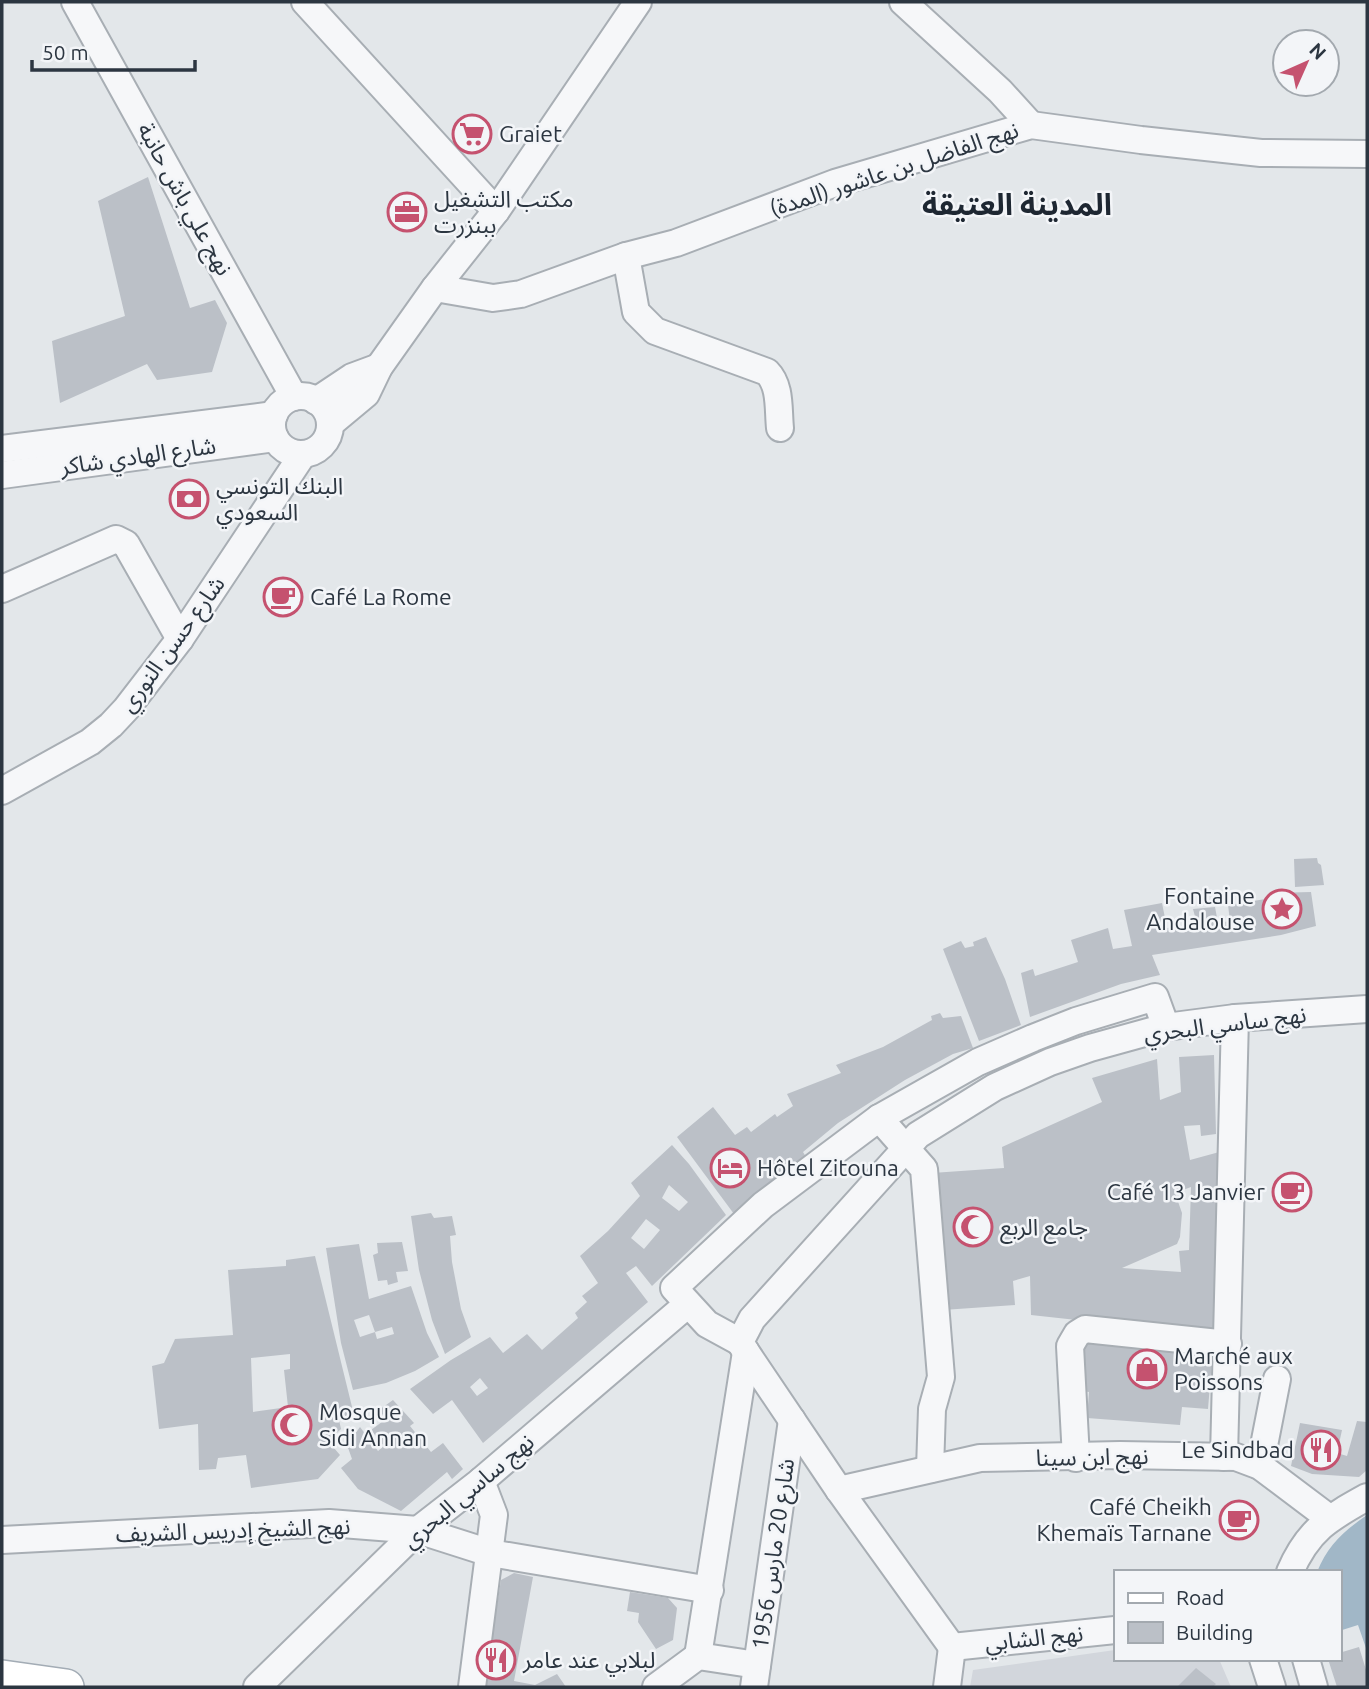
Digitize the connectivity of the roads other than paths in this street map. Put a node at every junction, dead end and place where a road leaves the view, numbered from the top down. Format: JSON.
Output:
{"nodes":[{"id":1,"x":75,"y":2,"type":"edge"},
{"id":2,"x":305,"y":2,"type":"edge"},
{"id":3,"x":638,"y":2,"type":"edge"},
{"id":4,"x":903,"y":2,"type":"edge"},
{"id":5,"x":1031,"y":125,"type":"junction"},
{"id":6,"x":1367,"y":154,"type":"edge"},
{"id":7,"x":496,"y":211,"type":"junction"},
{"id":8,"x":626,"y":256,"type":"junction"},
{"id":9,"x":435,"y":288,"type":"junction"},
{"id":10,"x":379,"y":368,"type":"junction"},
{"id":11,"x":305,"y":399,"type":"junction"},
{"id":12,"x":330,"y":424,"type":"junction"},
{"id":13,"x":274,"y":427,"type":"junction"},
{"id":14,"x":780,"y":428,"type":"dead end"},
{"id":15,"x":2,"y":449,"type":"edge"},
{"id":16,"x":303,"y":454,"type":"junction"},
{"id":17,"x":2,"y":475,"type":"edge"},
{"id":18,"x":2,"y":589,"type":"edge"},
{"id":19,"x":180,"y":639,"type":"junction"},
{"id":20,"x":2,"y":791,"type":"edge"},
{"id":21,"x":1367,"y":1009,"type":"edge"},
{"id":22,"x":1235,"y":1018,"type":"junction"},
{"id":23,"x":1166,"y":1027,"type":"junction"},
{"id":24,"x":879,"y":1118,"type":"junction"},
{"id":25,"x":906,"y":1147,"type":"junction"},
{"id":26,"x":681,"y":1296,"type":"junction"},
{"id":27,"x":1228,"y":1344,"type":"junction"},
{"id":28,"x":743,"y":1347,"type":"junction"},
{"id":29,"x":1277,"y":1379,"type":"dead end"},
{"id":30,"x":792,"y":1420,"type":"junction"},
{"id":31,"x":1224,"y":1457,"type":"junction"},
{"id":32,"x":1076,"y":1458,"type":"junction"},
{"id":33,"x":1260,"y":1466,"type":"junction"},
{"id":34,"x":930,"y":1469,"type":"junction"},
{"id":35,"x":481,"y":1481,"type":"junction"},
{"id":36,"x":839,"y":1490,"type":"junction"},
{"id":37,"x":1367,"y":1497,"type":"edge"},
{"id":38,"x":1329,"y":1518,"type":"junction"},
{"id":39,"x":418,"y":1530,"type":"junction"},
{"id":40,"x":2,"y":1540,"type":"edge"},
{"id":41,"x":490,"y":1553,"type":"junction"},
{"id":42,"x":1291,"y":1570,"type":"edge"},
{"id":43,"x":710,"y":1590,"type":"junction"},
{"id":44,"x":1114,"y":1630,"type":"edge"},
{"id":45,"x":952,"y":1647,"type":"junction"},
{"id":46,"x":698,"y":1656,"type":"junction"},
{"id":47,"x":1264,"y":1661,"type":"edge"},
{"id":48,"x":1307,"y":1661,"type":"edge"},
{"id":49,"x":755,"y":1676,"type":"edge"},
{"id":50,"x":257,"y":1687,"type":"edge"},
{"id":51,"x":472,"y":1687,"type":"edge"},
{"id":52,"x":656,"y":1687,"type":"edge"},
{"id":53,"x":947,"y":1687,"type":"edge"},
{"id":54,"x":1272,"y":1687,"type":"edge"},
{"id":55,"x":1314,"y":1687,"type":"edge"}],
"edges":[{"from":1,"to":11,"type":"street","name":"نهج علي باش حانبة"},
{"from":2,"to":7,"type":"street"},
{"from":3,"to":7,"type":"street"},
{"from":4,"to":5,"type":"street"},
{"from":5,"to":6,"type":"street","name":"نهج الفاضل بن عاشور (المدة)"},
{"from":5,"to":8,"type":"street","name":"نهج الفاضل بن عاشور (المدة)"},
{"from":7,"to":9,"type":"street"},
{"from":8,"to":9,"type":"street","name":"نهج الفاضل بن عاشور (المدة)"},
{"from":8,"to":14,"type":"street"},
{"from":9,"to":10,"type":"street"},
{"from":10,"to":11,"type":"street"},
{"from":10,"to":12,"type":"street"},
{"from":11,"to":12,"type":"street"},
{"from":11,"to":13,"type":"street"},
{"from":12,"to":16,"type":"street"},
{"from":13,"to":15,"type":"street","name":"شارع الهادي شاكر"},
{"from":13,"to":16,"type":"street"},
{"from":13,"to":17,"type":"street","name":"شارع الهادي شاكر"},
{"from":16,"to":19,"type":"street","name":"شارع حسن النوري"},
{"from":18,"to":19,"type":"street"},
{"from":19,"to":20,"type":"street","name":"شارع حسن النوري"},
{"from":21,"to":22,"type":"street","name":"نهج ساسي البحري"},
{"from":22,"to":23,"type":"street","name":"نهج ساسي البحري"},
{"from":22,"to":27,"type":"street"},
{"from":23,"to":24,"type":"street","name":"نهج ساسي البحري"},
{"from":23,"to":25,"type":"street","name":"نهج ساسي البحري"},
{"from":24,"to":25,"type":"street"},
{"from":24,"to":26,"type":"street","name":"نهج ساسي البحري"},
{"from":25,"to":28,"type":"street","name":"نهج ساسي البحري"},
{"from":25,"to":34,"type":"street"},
{"from":26,"to":28,"type":"street"},
{"from":26,"to":35,"type":"street","name":"نهج ساسي البحري"},
{"from":27,"to":31,"type":"street"},
{"from":27,"to":32,"type":"street"},
{"from":28,"to":30,"type":"street"},
{"from":28,"to":43,"type":"street"},
{"from":29,"to":33,"type":"street"},
{"from":30,"to":36,"type":"street"},
{"from":30,"to":49,"type":"street","name":"شارع 20 مارس 1956"},
{"from":31,"to":32,"type":"street","name":"نهج ابن سينا"},
{"from":31,"to":33,"type":"street","name":"نهج ابن سينا"},
{"from":32,"to":34,"type":"street","name":"نهج ابن سينا"},
{"from":33,"to":38,"type":"street","name":"نهج ابن سينا"},
{"from":34,"to":36,"type":"street","name":"نهج ابن سينا"},
{"from":35,"to":39,"type":"street","name":"نهج ساسي البحري"},
{"from":35,"to":41,"type":"street"},
{"from":36,"to":45,"type":"street"},
{"from":37,"to":38,"type":"street"},
{"from":38,"to":42,"type":"street"},
{"from":39,"to":40,"type":"street","name":"نهج الشيخ إدريس الشريف"},
{"from":39,"to":41,"type":"street","name":"نهج الشيخ إدريس الشريف"},
{"from":39,"to":50,"type":"street","name":"نهج ساسي البحري"},
{"from":41,"to":43,"type":"street","name":"نهج الشيخ إدريس الشريف"},
{"from":41,"to":51,"type":"street"},
{"from":43,"to":46,"type":"street"},
{"from":44,"to":45,"type":"street","name":"نهج الشابي"},
{"from":45,"to":53,"type":"street"},
{"from":46,"to":49,"type":"street"},
{"from":46,"to":52,"type":"street"},
{"from":47,"to":54,"type":"street"},
{"from":48,"to":55,"type":"street"}]}
